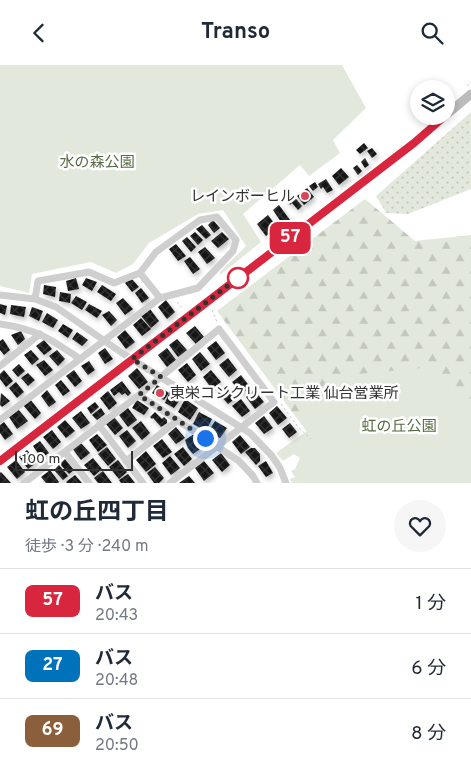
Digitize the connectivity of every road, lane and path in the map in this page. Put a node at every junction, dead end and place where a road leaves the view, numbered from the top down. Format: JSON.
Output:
{"nodes":[{"id":1,"x":471,"y":93,"type":"edge"},
{"id":2,"x":455,"y":108,"type":"edge"},
{"id":3,"x":435,"y":125,"type":"edge"},
{"id":4,"x":140,"y":273,"type":"junction"},
{"id":5,"x":0,"y":295,"type":"edge"},
{"id":6,"x":160,"y":298,"type":"junction"},
{"id":7,"x":35,"y":299,"type":"junction"},
{"id":8,"x":211,"y":310,"type":"dead end"},
{"id":9,"x":0,"y":324,"type":"edge"},
{"id":10,"x":219,"y":329,"type":"junction"},
{"id":11,"x":40,"y":334,"type":"junction"},
{"id":12,"x":105,"y":341,"type":"junction"},
{"id":13,"x":80,"y":359,"type":"junction"},
{"id":14,"x":132,"y":359,"type":"junction"},
{"id":15,"x":0,"y":366,"type":"edge"},
{"id":16,"x":161,"y":377,"type":"junction"},
{"id":17,"x":139,"y":395,"type":"junction"},
{"id":18,"x":274,"y":402,"type":"junction"},
{"id":19,"x":0,"y":420,"type":"edge"},
{"id":20,"x":178,"y":420,"type":"junction"},
{"id":21,"x":99,"y":425,"type":"junction"},
{"id":22,"x":241,"y":429,"type":"junction"},
{"id":23,"x":311,"y":439,"type":"dead end"},
{"id":24,"x":218,"y":447,"type":"junction"},
{"id":25,"x":65,"y":452,"type":"junction"},
{"id":26,"x":0,"y":461,"type":"edge"},
{"id":27,"x":126,"y":461,"type":"junction"},
{"id":28,"x":33,"y":480,"type":"edge"},
{"id":29,"x":24,"y":483,"type":"edge"},
{"id":30,"x":89,"y":483,"type":"edge"},
{"id":31,"x":143,"y":483,"type":"edge"},
{"id":32,"x":170,"y":483,"type":"edge"},
{"id":33,"x":257,"y":483,"type":"edge"},
{"id":34,"x":286,"y":483,"type":"edge"}],
"edges":[{"from":1,"to":2,"type":"street"},
{"from":3,"to":14,"type":"street"},
{"from":4,"to":6,"type":"street"},
{"from":4,"to":6,"type":"street"},
{"from":4,"to":7,"type":"street"},
{"from":5,"to":7,"type":"street"},
{"from":6,"to":12,"type":"street"},
{"from":7,"to":12,"type":"street"},
{"from":8,"to":10,"type":"path"},
{"from":9,"to":11,"type":"street"},
{"from":10,"to":16,"type":"street"},
{"from":10,"to":18,"type":"street"},
{"from":11,"to":13,"type":"street"},
{"from":11,"to":15,"type":"street"},
{"from":12,"to":13,"type":"street"},
{"from":12,"to":14,"type":"street"},
{"from":13,"to":19,"type":"street"},
{"from":14,"to":16,"type":"street"},
{"from":14,"to":26,"type":"street"},
{"from":16,"to":17,"type":"street"},
{"from":16,"to":22,"type":"street"},
{"from":17,"to":20,"type":"street"},
{"from":17,"to":21,"type":"street"},
{"from":18,"to":22,"type":"street"},
{"from":18,"to":23,"type":"path"},
{"from":20,"to":24,"type":"street"},
{"from":20,"to":27,"type":"street"},
{"from":21,"to":25,"type":"street"},
{"from":21,"to":27,"type":"street"},
{"from":22,"to":24,"type":"street"},
{"from":22,"to":34,"type":"street"},
{"from":24,"to":32,"type":"street"},
{"from":24,"to":33,"type":"street"},
{"from":25,"to":28,"type":"street"},
{"from":25,"to":30,"type":"street"},
{"from":27,"to":31,"type":"street"},
{"from":28,"to":29,"type":"street"}]}
